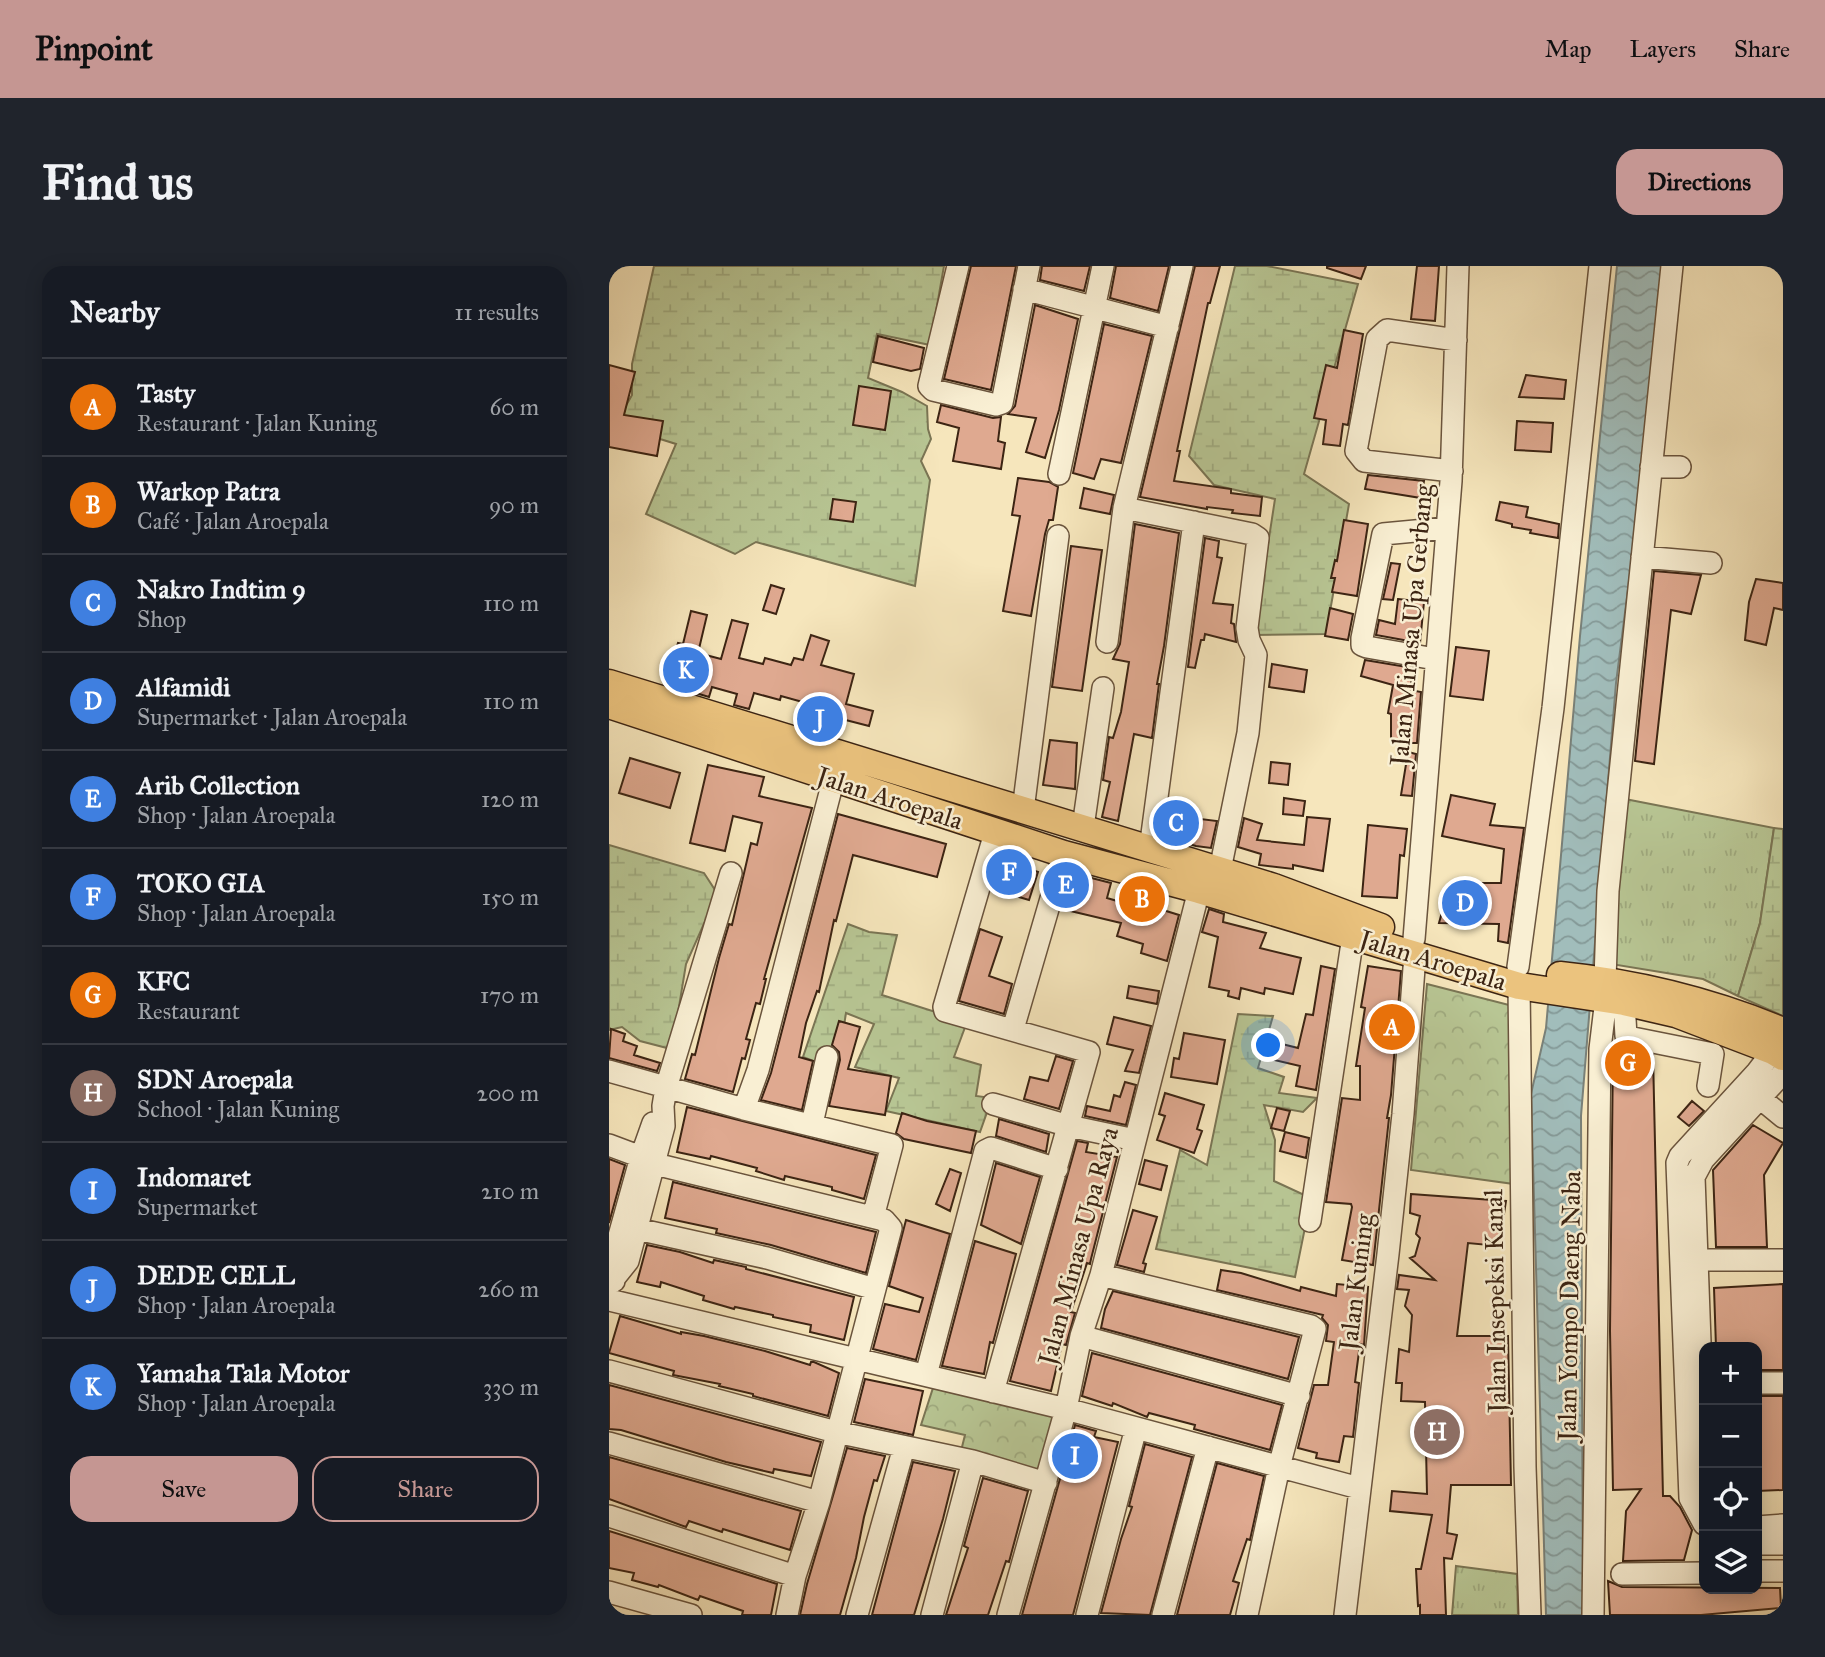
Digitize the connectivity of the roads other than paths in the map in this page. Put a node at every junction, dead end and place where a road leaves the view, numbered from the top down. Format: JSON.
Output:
{"nodes":[{"id":1,"x":958,"y":266,"type":"edge"},
{"id":2,"x":1030,"y":266,"type":"edge"},
{"id":3,"x":1104,"y":266,"type":"edge"},
{"id":4,"x":1182,"y":266,"type":"edge"},
{"id":5,"x":1458,"y":266,"type":"edge"},
{"id":6,"x":1600,"y":266,"type":"edge"},
{"id":7,"x":1672,"y":266,"type":"edge"},
{"id":8,"x":1024,"y":289,"type":"junction"},
{"id":9,"x":1095,"y":307,"type":"junction"},
{"id":10,"x":1168,"y":327,"type":"junction"},
{"id":11,"x":1457,"y":340,"type":"junction"},
{"id":12,"x":1651,"y":467,"type":"junction"},
{"id":13,"x":1680,"y":467,"type":"dead end"},
{"id":14,"x":1452,"y":471,"type":"junction"},
{"id":15,"x":1059,"y":474,"type":"dead end"},
{"id":16,"x":1124,"y":508,"type":"junction"},
{"id":17,"x":1194,"y":522,"type":"junction"},
{"id":18,"x":1447,"y":528,"type":"junction"},
{"id":19,"x":1058,"y":536,"type":"dead end"},
{"id":20,"x":1642,"y":556,"type":"junction"},
{"id":21,"x":1711,"y":564,"type":"dead end"},
{"id":22,"x":1107,"y":642,"type":"dead end"},
{"id":23,"x":1435,"y":659,"type":"junction"},
{"id":24,"x":609,"y":683,"type":"edge"},
{"id":25,"x":1103,"y":688,"type":"dead end"},
{"id":26,"x":609,"y":705,"type":"edge"},
{"id":27,"x":841,"y":754,"type":"junction"},
{"id":28,"x":833,"y":779,"type":"junction"},
{"id":29,"x":1023,"y":810,"type":"junction"},
{"id":30,"x":1083,"y":827,"type":"junction"},
{"id":31,"x":995,"y":833,"type":"junction"},
{"id":32,"x":1150,"y":849,"type":"junction"},
{"id":33,"x":1064,"y":854,"type":"junction"},
{"id":34,"x":1220,"y":870,"type":"junction"},
{"id":35,"x":731,"y":873,"type":"dead end"},
{"id":36,"x":1199,"y":890,"type":"junction"},
{"id":37,"x":1354,"y":927,"type":"junction"},
{"id":38,"x":1414,"y":947,"type":"junction"},
{"id":39,"x":1526,"y":979,"type":"junction"},
{"id":40,"x":1607,"y":992,"type":"junction"},
{"id":41,"x":1013,"y":1029,"type":"junction"},
{"id":42,"x":1780,"y":1053,"type":"edge"},
{"id":43,"x":827,"y":1057,"type":"dead end"},
{"id":44,"x":609,"y":1071,"type":"edge"},
{"id":45,"x":1708,"y":1086,"type":"dead end"},
{"id":46,"x":1752,"y":1091,"type":"junction"},
{"id":47,"x":664,"y":1097,"type":"junction"},
{"id":48,"x":993,"y":1104,"type":"dead end"},
{"id":49,"x":744,"y":1109,"type":"junction"},
{"id":50,"x":1783,"y":1117,"type":"edge"},
{"id":51,"x":812,"y":1124,"type":"junction"},
{"id":52,"x":1069,"y":1126,"type":"junction"},
{"id":53,"x":1135,"y":1140,"type":"junction"},
{"id":54,"x":609,"y":1145,"type":"edge"},
{"id":55,"x":648,"y":1160,"type":"junction"},
{"id":56,"x":1057,"y":1169,"type":"junction"},
{"id":57,"x":873,"y":1217,"type":"junction"},
{"id":58,"x":1310,"y":1222,"type":"dead end"},
{"id":59,"x":623,"y":1224,"type":"edge"},
{"id":60,"x":1783,"y":1260,"type":"edge"},
{"id":61,"x":1689,"y":1261,"type":"junction"},
{"id":62,"x":1101,"y":1275,"type":"junction"},
{"id":63,"x":875,"y":1289,"type":"junction"},
{"id":64,"x":609,"y":1300,"type":"edge"},
{"id":65,"x":1081,"y":1336,"type":"junction"},
{"id":66,"x":858,"y":1360,"type":"junction"},
{"id":67,"x":609,"y":1371,"type":"edge"},
{"id":68,"x":926,"y":1375,"type":"junction"},
{"id":69,"x":1697,"y":1382,"type":"edge"},
{"id":70,"x":1762,"y":1383,"type":"edge"},
{"id":71,"x":1783,"y":1384,"type":"edge"},
{"id":72,"x":993,"y":1392,"type":"junction"},
{"id":73,"x":1299,"y":1396,"type":"junction"},
{"id":74,"x":1699,"y":1405,"type":"edge"},
{"id":75,"x":1066,"y":1409,"type":"junction"},
{"id":76,"x":1136,"y":1428,"type":"junction"},
{"id":77,"x":836,"y":1432,"type":"junction"},
{"id":78,"x":609,"y":1443,"type":"edge"},
{"id":79,"x":904,"y":1447,"type":"junction"},
{"id":80,"x":1208,"y":1447,"type":"junction"},
{"id":81,"x":972,"y":1461,"type":"junction"},
{"id":82,"x":1279,"y":1467,"type":"junction"},
{"id":83,"x":1046,"y":1483,"type":"junction"},
{"id":84,"x":1359,"y":1488,"type":"junction"},
{"id":85,"x":1697,"y":1501,"type":"edge"},
{"id":86,"x":819,"y":1502,"type":"junction"},
{"id":87,"x":609,"y":1516,"type":"edge"},
{"id":88,"x":1783,"y":1525,"type":"edge"},
{"id":89,"x":1762,"y":1536,"type":"edge"},
{"id":90,"x":1762,"y":1571,"type":"edge"},
{"id":91,"x":1783,"y":1571,"type":"edge"},
{"id":92,"x":1699,"y":1573,"type":"edge"},
{"id":93,"x":1622,"y":1574,"type":"dead end"},
{"id":94,"x":795,"y":1576,"type":"junction"},
{"id":95,"x":609,"y":1592,"type":"edge"},
{"id":96,"x":691,"y":1615,"type":"edge"},
{"id":97,"x":787,"y":1615,"type":"edge"},
{"id":98,"x":857,"y":1615,"type":"edge"},
{"id":99,"x":932,"y":1615,"type":"edge"},
{"id":100,"x":1008,"y":1615,"type":"edge"},
{"id":101,"x":1087,"y":1615,"type":"edge"},
{"id":102,"x":1163,"y":1615,"type":"edge"},
{"id":103,"x":1247,"y":1615,"type":"edge"},
{"id":104,"x":1345,"y":1615,"type":"edge"},
{"id":105,"x":1530,"y":1615,"type":"edge"},
{"id":106,"x":1593,"y":1615,"type":"edge"}],
"edges":[{"from":1,"to":8,"type":"street"},
{"from":2,"to":8,"type":"street"},
{"from":3,"to":9,"type":"street"},
{"from":4,"to":10,"type":"street"},
{"from":5,"to":11,"type":"street","name":"Jalan Minasa Upa Gerbang"},
{"from":6,"to":39,"type":"street","name":"Jalan Insepeksi Kanal"},
{"from":7,"to":12,"type":"street"},
{"from":8,"to":9,"type":"street"},
{"from":9,"to":10,"type":"street"},
{"from":9,"to":15,"type":"street"},
{"from":10,"to":16,"type":"street"},
{"from":11,"to":14,"type":"street","name":"Jalan Minasa Upa Gerbang"},
{"from":11,"to":14,"type":"street"},
{"from":12,"to":13,"type":"street"},
{"from":12,"to":20,"type":"street"},
{"from":14,"to":18,"type":"street","name":"Jalan Minasa Upa Gerbang"},
{"from":16,"to":17,"type":"street"},
{"from":16,"to":22,"type":"street"},
{"from":17,"to":32,"type":"street"},
{"from":17,"to":34,"type":"street"},
{"from":18,"to":23,"type":"street","name":"Jalan Minasa Upa Gerbang"},
{"from":18,"to":23,"type":"street"},
{"from":19,"to":29,"type":"street"},
{"from":20,"to":21,"type":"street"},
{"from":20,"to":40,"type":"street"},
{"from":23,"to":38,"type":"street","name":"Jalan Minasa Upa Gerbang"},
{"from":24,"to":27,"type":"main road","name":"Jalan Aroepala"},
{"from":25,"to":30,"type":"street"},
{"from":26,"to":28,"type":"main road","name":"Jalan Aroepala"},
{"from":27,"to":28,"type":"street"},
{"from":27,"to":29,"type":"main road","name":"Jalan Aroepala"},
{"from":28,"to":31,"type":"main road","name":"Jalan Aroepala"},
{"from":28,"to":49,"type":"street"},
{"from":29,"to":30,"type":"main road","name":"Jalan Aroepala"},
{"from":30,"to":32,"type":"main road","name":"Jalan Aroepala"},
{"from":31,"to":33,"type":"main road","name":"Jalan Aroepala"},
{"from":31,"to":41,"type":"street"},
{"from":32,"to":34,"type":"main road","name":"Jalan Aroepala"},
{"from":33,"to":36,"type":"main road","name":"Jalan Aroepala"},
{"from":33,"to":41,"type":"street"},
{"from":34,"to":37,"type":"main road","name":"Jalan Aroepala"},
{"from":35,"to":47,"type":"street"},
{"from":36,"to":37,"type":"main road","name":"Jalan Aroepala"},
{"from":36,"to":53,"type":"street","name":"Jalan Minasa Upa Raya"},
{"from":37,"to":38,"type":"main road","name":"Jalan Aroepala"},
{"from":37,"to":58,"type":"street"},
{"from":38,"to":39,"type":"main road","name":"Jalan Aroepala"},
{"from":38,"to":84,"type":"street","name":"Jalan Kuning"},
{"from":39,"to":40,"type":"main road","name":"Jalan Aroepala"},
{"from":39,"to":105,"type":"street","name":"Jalan Insepeksi Kanal"},
{"from":40,"to":42,"type":"main road","name":"Jalan Aroepala"},
{"from":40,"to":45,"type":"street"},
{"from":40,"to":106,"type":"street","name":"Jalan Yompo Daeng Naba"},
{"from":41,"to":52,"type":"street"},
{"from":42,"to":46,"type":"street"},
{"from":43,"to":51,"type":"street"},
{"from":44,"to":47,"type":"street"},
{"from":46,"to":50,"type":"street"},
{"from":46,"to":61,"type":"street"},
{"from":47,"to":49,"type":"street"},
{"from":47,"to":55,"type":"street"},
{"from":48,"to":52,"type":"street"},
{"from":49,"to":51,"type":"street"},
{"from":51,"to":57,"type":"street"},
{"from":52,"to":53,"type":"street"},
{"from":52,"to":56,"type":"street"},
{"from":53,"to":62,"type":"street","name":"Jalan Minasa Upa Raya"},
{"from":54,"to":55,"type":"street"},
{"from":55,"to":57,"type":"street"},
{"from":55,"to":59,"type":"street"},
{"from":56,"to":68,"type":"street"},
{"from":56,"to":72,"type":"street"},
{"from":57,"to":63,"type":"street"},
{"from":59,"to":63,"type":"street"},
{"from":59,"to":64,"type":"street"},
{"from":60,"to":61,"type":"street"},
{"from":61,"to":69,"type":"street"},
{"from":62,"to":65,"type":"street","name":"Jalan Minasa Upa Raya"},
{"from":62,"to":73,"type":"street"},
{"from":63,"to":66,"type":"street"},
{"from":64,"to":66,"type":"street"},
{"from":65,"to":73,"type":"street"},
{"from":65,"to":75,"type":"street","name":"Jalan Minasa Upa Raya"},
{"from":66,"to":68,"type":"street"},
{"from":66,"to":77,"type":"street"},
{"from":67,"to":77,"type":"street"},
{"from":68,"to":72,"type":"street"},
{"from":69,"to":74,"type":"street"},
{"from":69,"to":85,"type":"street"},
{"from":70,"to":71,"type":"street"},
{"from":72,"to":75,"type":"street"},
{"from":73,"to":82,"type":"street"},
{"from":75,"to":76,"type":"street"},
{"from":75,"to":83,"type":"street","name":"Jalan Minasa Upa Raya"},
{"from":76,"to":80,"type":"street"},
{"from":76,"to":101,"type":"street"},
{"from":77,"to":79,"type":"street"},
{"from":77,"to":86,"type":"street"},
{"from":78,"to":86,"type":"street"},
{"from":79,"to":81,"type":"street"},
{"from":79,"to":98,"type":"street"},
{"from":80,"to":82,"type":"street"},
{"from":80,"to":102,"type":"street"},
{"from":81,"to":83,"type":"street"},
{"from":81,"to":99,"type":"street"},
{"from":82,"to":84,"type":"street"},
{"from":82,"to":103,"type":"street"},
{"from":83,"to":100,"type":"street","name":"Jalan Minasa Upa Raya"},
{"from":84,"to":104,"type":"street","name":"Jalan Kuning"},
{"from":86,"to":94,"type":"street"},
{"from":87,"to":94,"type":"street"},
{"from":88,"to":89,"type":"street"},
{"from":90,"to":91,"type":"street"},
{"from":92,"to":93,"type":"street"},
{"from":94,"to":97,"type":"street"},
{"from":95,"to":96,"type":"street"}]}
